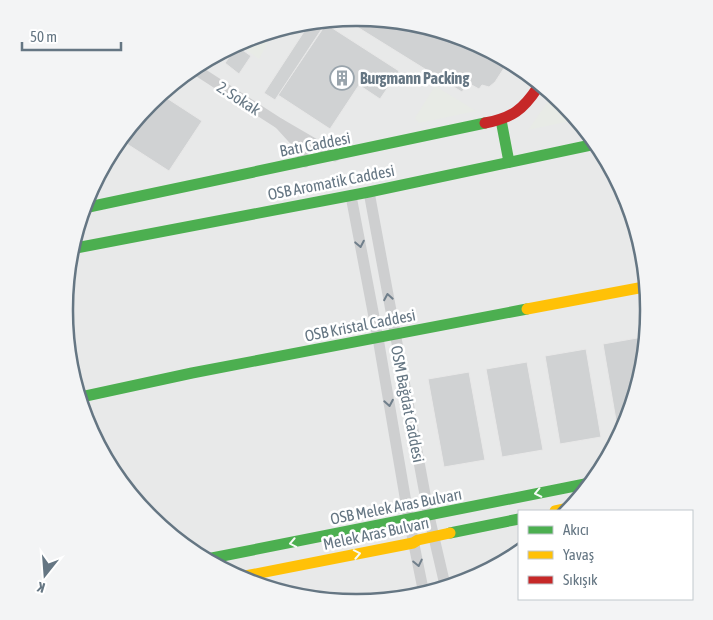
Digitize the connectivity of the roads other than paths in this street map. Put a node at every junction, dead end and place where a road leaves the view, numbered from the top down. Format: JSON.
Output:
{"nodes":[{"id":1,"x":201,"y":73,"type":"edge"},
{"id":2,"x":535,"y":90,"type":"edge"},
{"id":3,"x":501,"y":120,"type":"junction"},
{"id":4,"x":280,"y":124,"type":"junction"},
{"id":5,"x":587,"y":145,"type":"edge"},
{"id":6,"x":335,"y":156,"type":"junction"},
{"id":7,"x":305,"y":162,"type":"junction"},
{"id":8,"x":509,"y":162,"type":"junction"},
{"id":9,"x":369,"y":192,"type":"junction"},
{"id":10,"x":351,"y":196,"type":"junction"},
{"id":11,"x":92,"y":206,"type":"edge"},
{"id":12,"x":80,"y":247,"type":"edge"},
{"id":13,"x":640,"y":288,"type":"edge"},
{"id":14,"x":394,"y":335,"type":"junction"},
{"id":15,"x":378,"y":338,"type":"junction"},
{"id":16,"x":86,"y":396,"type":"edge"},
{"id":17,"x":580,"y":485,"type":"edge"},
{"id":18,"x":430,"y":516,"type":"junction"},
{"id":19,"x":518,"y":519,"type":"edge"},
{"id":20,"x":409,"y":520,"type":"junction"},
{"id":21,"x":434,"y":537,"type":"junction"},
{"id":22,"x":413,"y":543,"type":"junction"},
{"id":23,"x":217,"y":557,"type":"edge"},
{"id":24,"x":254,"y":574,"type":"edge"},
{"id":25,"x":444,"y":580,"type":"edge"},
{"id":26,"x":422,"y":586,"type":"edge"}],
"edges":[{"from":1,"to":4,"type":"street","name":"2. Sokak"},
{"from":2,"to":3,"type":"street","name":"Batı Caddesi"},
{"from":3,"to":6,"type":"street","name":"Batı Caddesi"},
{"from":3,"to":8,"type":"street"},
{"from":4,"to":6,"type":"street","name":"2. Sokak"},
{"from":4,"to":7,"type":"street","name":"2. Sokak"},
{"from":5,"to":8,"type":"street","name":"OSB Aromatik Caddesi"},
{"from":6,"to":7,"type":"street","name":"Batı Caddesi"},
{"from":7,"to":11,"type":"street","name":"Batı Caddesi"},
{"from":8,"to":9,"type":"street","name":"OSB Aromatik Caddesi"},
{"from":9,"to":10,"type":"street","name":"OSB Aromatik Caddesi"},
{"from":14,"to":9,"type":"street","name":"OSM Bağdat Caddesi","one_way":true},
{"from":10,"to":12,"type":"street","name":"OSB Aromatik Caddesi"},
{"from":10,"to":15,"type":"street","name":"OSM Bağdat Caddesi","one_way":true},
{"from":13,"to":14,"type":"street","name":"OSB Kristal Caddesi"},
{"from":14,"to":15,"type":"street","name":"OSB Kristal Caddesi"},
{"from":14,"to":18,"type":"street","name":"OSM Bağdat Caddesi"},
{"from":15,"to":16,"type":"street","name":"OSB Kristal Caddesi"},
{"from":15,"to":20,"type":"street","name":"OSM Bağdat Caddesi","one_way":true},
{"from":17,"to":18,"type":"street","name":"OSB Melek Aras Bulvarı","one_way":true},
{"from":18,"to":20,"type":"street","name":"OSB Melek Aras Bulvarı"},
{"from":18,"to":21,"type":"street","name":"OSM Bağdat Caddesi"},
{"from":19,"to":21,"type":"street","name":"Melek Aras Bulvarı"},
{"from":20,"to":22,"type":"street","name":"OSM Bağdat Caddesi"},
{"from":20,"to":23,"type":"street","name":"OSB Melek Aras Bulvarı","one_way":true},
{"from":21,"to":22,"type":"street","name":"Melek Aras Bulvarı"},
{"from":21,"to":25,"type":"street","name":"OSM Bağdat Caddesi"},
{"from":24,"to":22,"type":"street","name":"Melek Aras Bulvarı","one_way":true},
{"from":22,"to":26,"type":"street","name":"OSM Bağdat Caddesi","one_way":true}]}
